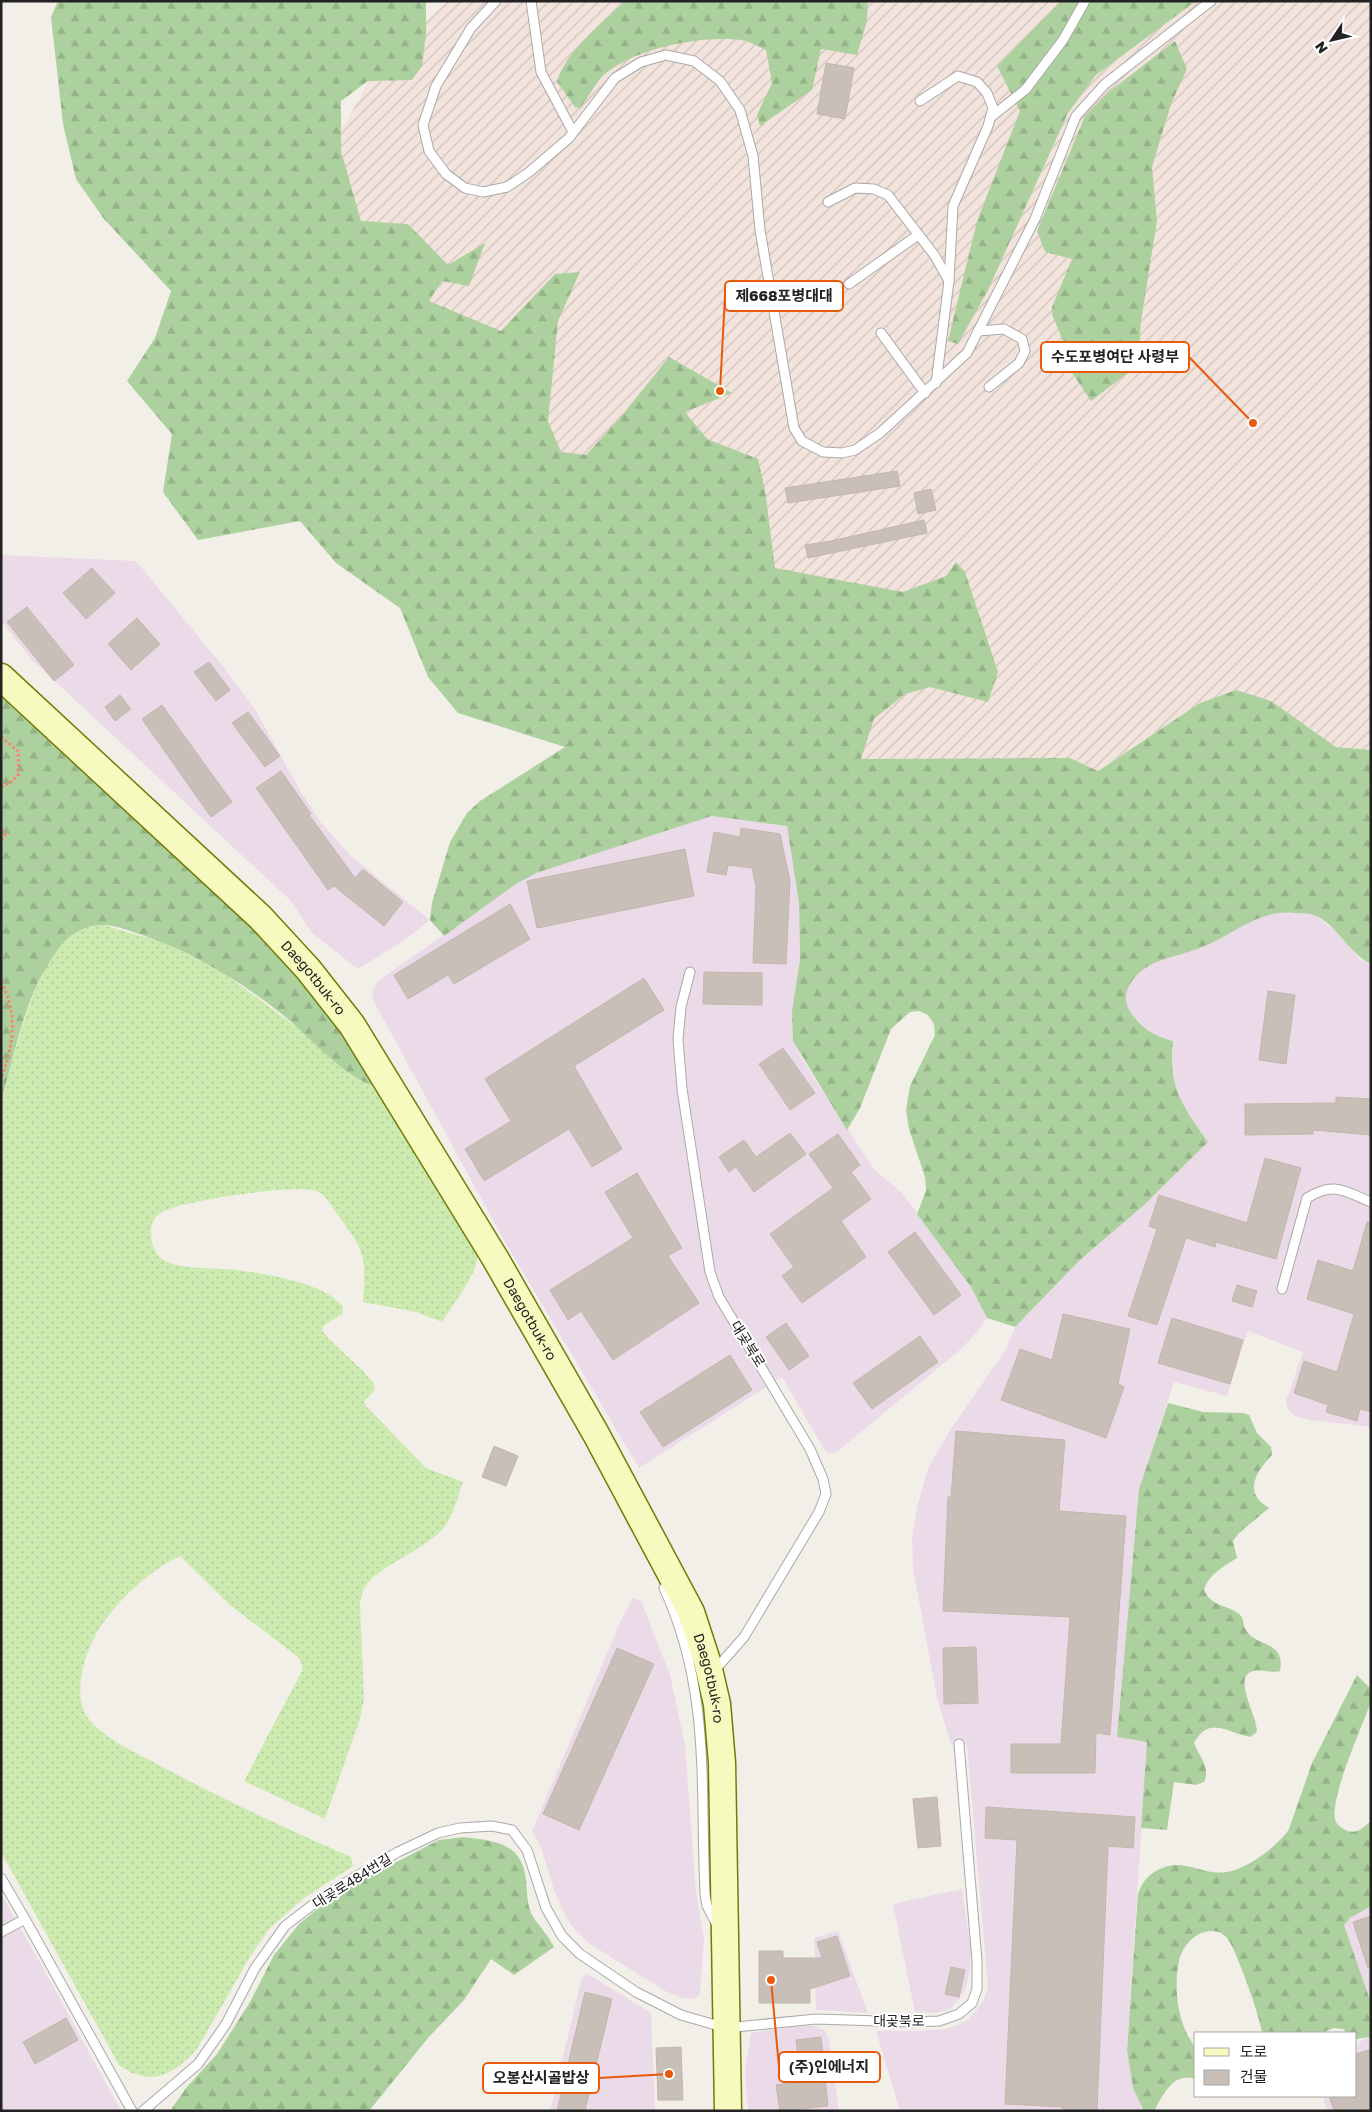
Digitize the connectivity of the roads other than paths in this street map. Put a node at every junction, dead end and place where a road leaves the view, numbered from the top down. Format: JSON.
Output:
{"nodes":[{"id":1,"x":496,"y":1,"type":"edge"},
{"id":2,"x":530,"y":1,"type":"edge"},
{"id":3,"x":1085,"y":1,"type":"edge"},
{"id":4,"x":1211,"y":1,"type":"edge"},
{"id":5,"x":920,"y":100,"type":"dead end"},
{"id":6,"x":990,"y":117,"type":"junction"},
{"id":7,"x":573,"y":132,"type":"junction"},
{"id":8,"x":828,"y":202,"type":"dead end"},
{"id":9,"x":918,"y":235,"type":"junction"},
{"id":10,"x":950,"y":281,"type":"junction"},
{"id":11,"x":848,"y":284,"type":"dead end"},
{"id":12,"x":978,"y":331,"type":"junction"},
{"id":13,"x":882,"y":334,"type":"dead end"},
{"id":14,"x":936,"y":383,"type":"junction"},
{"id":15,"x":989,"y":387,"type":"dead end"},
{"id":16,"x":925,"y":393,"type":"junction"},
{"id":17,"x":1,"y":677,"type":"edge"},
{"id":18,"x":690,"y":972,"type":"dead end"},
{"id":19,"x":1371,"y":1202,"type":"edge"},
{"id":20,"x":1282,"y":1290,"type":"dead end"},
{"id":21,"x":660,"y":1568,"type":"junction"},
{"id":22,"x":711,"y":1675,"type":"junction"},
{"id":23,"x":959,"y":1744,"type":"dead end"},
{"id":24,"x":1,"y":1878,"type":"edge"},
{"id":25,"x":25,"y":1919,"type":"junction"},
{"id":26,"x":1,"y":1932,"type":"edge"},
{"id":27,"x":724,"y":1935,"type":"junction"},
{"id":28,"x":580,"y":1954,"type":"joint"},
{"id":29,"x":726,"y":2028,"type":"junction"},
{"id":30,"x":132,"y":2111,"type":"edge"},
{"id":31,"x":143,"y":2111,"type":"edge"},
{"id":32,"x":728,"y":2111,"type":"edge"}],
"edges":[{"from":1,"to":7,"type":"lane"},
{"from":2,"to":7,"type":"lane"},
{"from":3,"to":6,"type":"lane"},
{"from":4,"to":12,"type":"lane"},
{"from":5,"to":6,"type":"lane"},
{"from":6,"to":10,"type":"lane"},
{"from":7,"to":16,"type":"lane"},
{"from":8,"to":9,"type":"lane"},
{"from":9,"to":10,"type":"lane"},
{"from":9,"to":11,"type":"lane"},
{"from":10,"to":14,"type":"lane"},
{"from":12,"to":14,"type":"lane"},
{"from":12,"to":15,"type":"lane"},
{"from":13,"to":16,"type":"lane"},
{"from":14,"to":16,"type":"lane"},
{"from":17,"to":21,"type":"street","name":"Daegotbuk-ro"},
{"from":18,"to":22,"type":"lane","name":"대곶북로"},
{"from":19,"to":20,"type":"lane"},
{"from":21,"to":22,"type":"street","name":"Daegotbuk-ro"},
{"from":21,"to":27,"type":"lane"},
{"from":22,"to":27,"type":"street","name":"Daegotbuk-ro"},
{"from":23,"to":29,"type":"lane","name":"대곶북로"},
{"from":24,"to":25,"type":"lane"},
{"from":25,"to":26,"type":"lane"},
{"from":25,"to":30,"type":"lane"},
{"from":27,"to":29,"type":"street","name":"Daegotbuk-ro"},
{"from":28,"to":29,"type":"lane","name":"대곶북로"},
{"from":28,"to":31,"type":"lane","name":"대곶로484번길"},
{"from":29,"to":32,"type":"street","name":"Daegotbuk-ro"}]}
